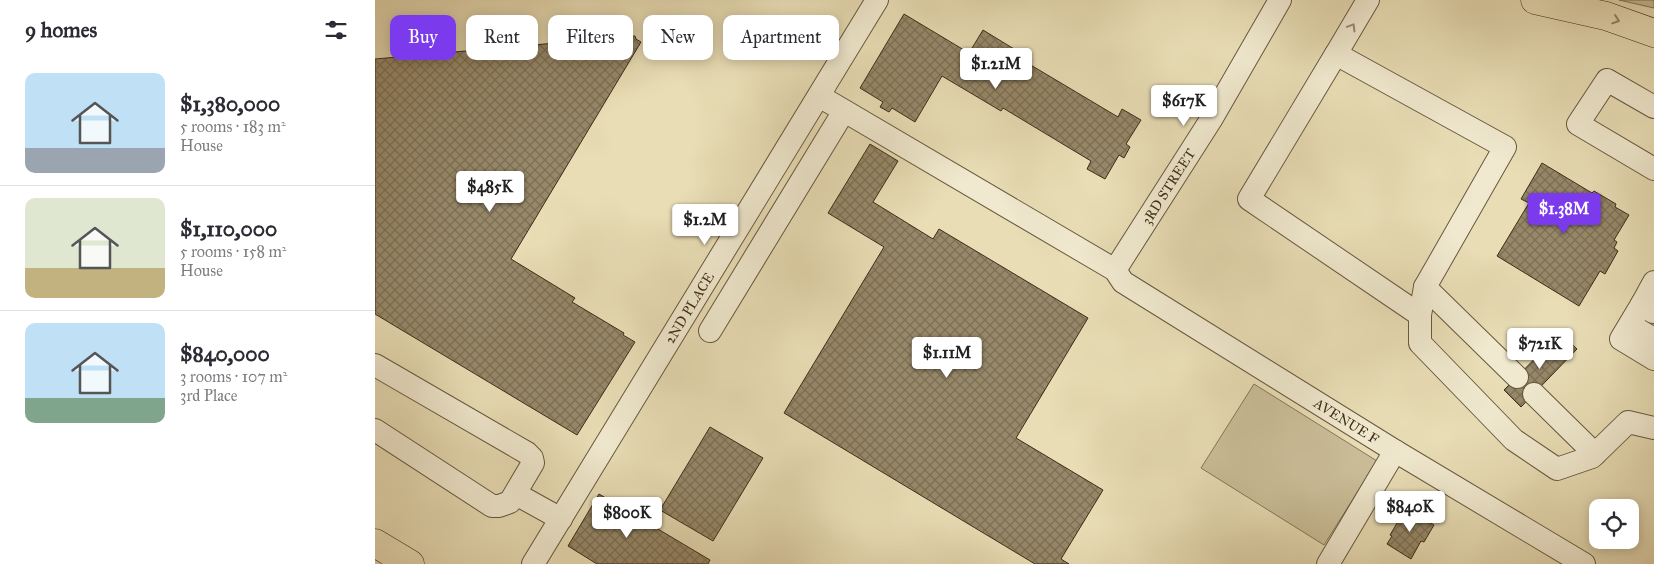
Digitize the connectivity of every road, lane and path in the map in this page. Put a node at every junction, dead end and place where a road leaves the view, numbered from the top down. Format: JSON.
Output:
{"nodes":[{"id":1,"x":877,"y":0,"type":"edge"},
{"id":2,"x":1280,"y":0,"type":"edge"},
{"id":3,"x":1368,"y":0,"type":"edge"},
{"id":4,"x":1535,"y":0,"type":"edge"},
{"id":5,"x":1654,"y":33,"type":"edge"},
{"id":6,"x":1336,"y":54,"type":"junction"},
{"id":7,"x":819,"y":96,"type":"junction"},
{"id":8,"x":1654,"y":107,"type":"edge"},
{"id":9,"x":844,"y":111,"type":"junction"},
{"id":10,"x":1654,"y":169,"type":"edge"},
{"id":11,"x":1115,"y":270,"type":"junction"},
{"id":12,"x":1654,"y":282,"type":"edge"},
{"id":13,"x":1425,"y":286,"type":"junction"},
{"id":14,"x":1648,"y":308,"type":"edge"},
{"id":15,"x":1420,"y":315,"type":"junction"},
{"id":16,"x":1630,"y":325,"type":"junction"},
{"id":17,"x":710,"y":331,"type":"dead end"},
{"id":18,"x":1654,"y":339,"type":"edge"},
{"id":19,"x":1654,"y":359,"type":"edge"},
{"id":20,"x":375,"y":365,"type":"edge"},
{"id":21,"x":1517,"y":377,"type":"dead end"},
{"id":22,"x":1534,"y":394,"type":"dead end"},
{"id":23,"x":1654,"y":428,"type":"edge"},
{"id":24,"x":375,"y":430,"type":"edge"},
{"id":25,"x":1395,"y":452,"type":"junction"},
{"id":26,"x":1595,"y":454,"type":"junction"},
{"id":27,"x":516,"y":494,"type":"junction"},
{"id":28,"x":561,"y":519,"type":"junction"},
{"id":29,"x":375,"y":543,"type":"edge"},
{"id":30,"x":410,"y":564,"type":"edge"},
{"id":31,"x":533,"y":564,"type":"edge"},
{"id":32,"x":1328,"y":564,"type":"edge"},
{"id":33,"x":1584,"y":564,"type":"edge"}],
"edges":[{"from":1,"to":7,"type":"street","name":"2ND PLACE"},
{"from":2,"to":11,"type":"street","name":"3RD STREET"},
{"from":6,"to":3,"type":"street","one_way":true},
{"from":4,"to":5,"type":"main road","one_way":true},
{"from":6,"to":13,"type":"street"},
{"from":6,"to":15,"type":"street"},
{"from":7,"to":9,"type":"street","name":"AVENUE F"},
{"from":7,"to":28,"type":"street","name":"2ND PLACE"},
{"from":8,"to":10,"type":"street"},
{"from":9,"to":11,"type":"street","name":"AVENUE F"},
{"from":9,"to":17,"type":"street"},
{"from":11,"to":25,"type":"street","name":"AVENUE F"},
{"from":12,"to":14,"type":"street"},
{"from":13,"to":15,"type":"street"},
{"from":13,"to":21,"type":"street"},
{"from":14,"to":16,"type":"street"},
{"from":15,"to":26,"type":"street"},
{"from":16,"to":18,"type":"street"},
{"from":16,"to":19,"type":"street"},
{"from":20,"to":27,"type":"street"},
{"from":22,"to":26,"type":"street"},
{"from":23,"to":26,"type":"street"},
{"from":24,"to":27,"type":"street"},
{"from":25,"to":32,"type":"street"},
{"from":25,"to":33,"type":"street","name":"AVENUE F"},
{"from":27,"to":28,"type":"street"},
{"from":28,"to":31,"type":"street","name":"2ND PLACE"},
{"from":29,"to":30,"type":"main road"}]}
